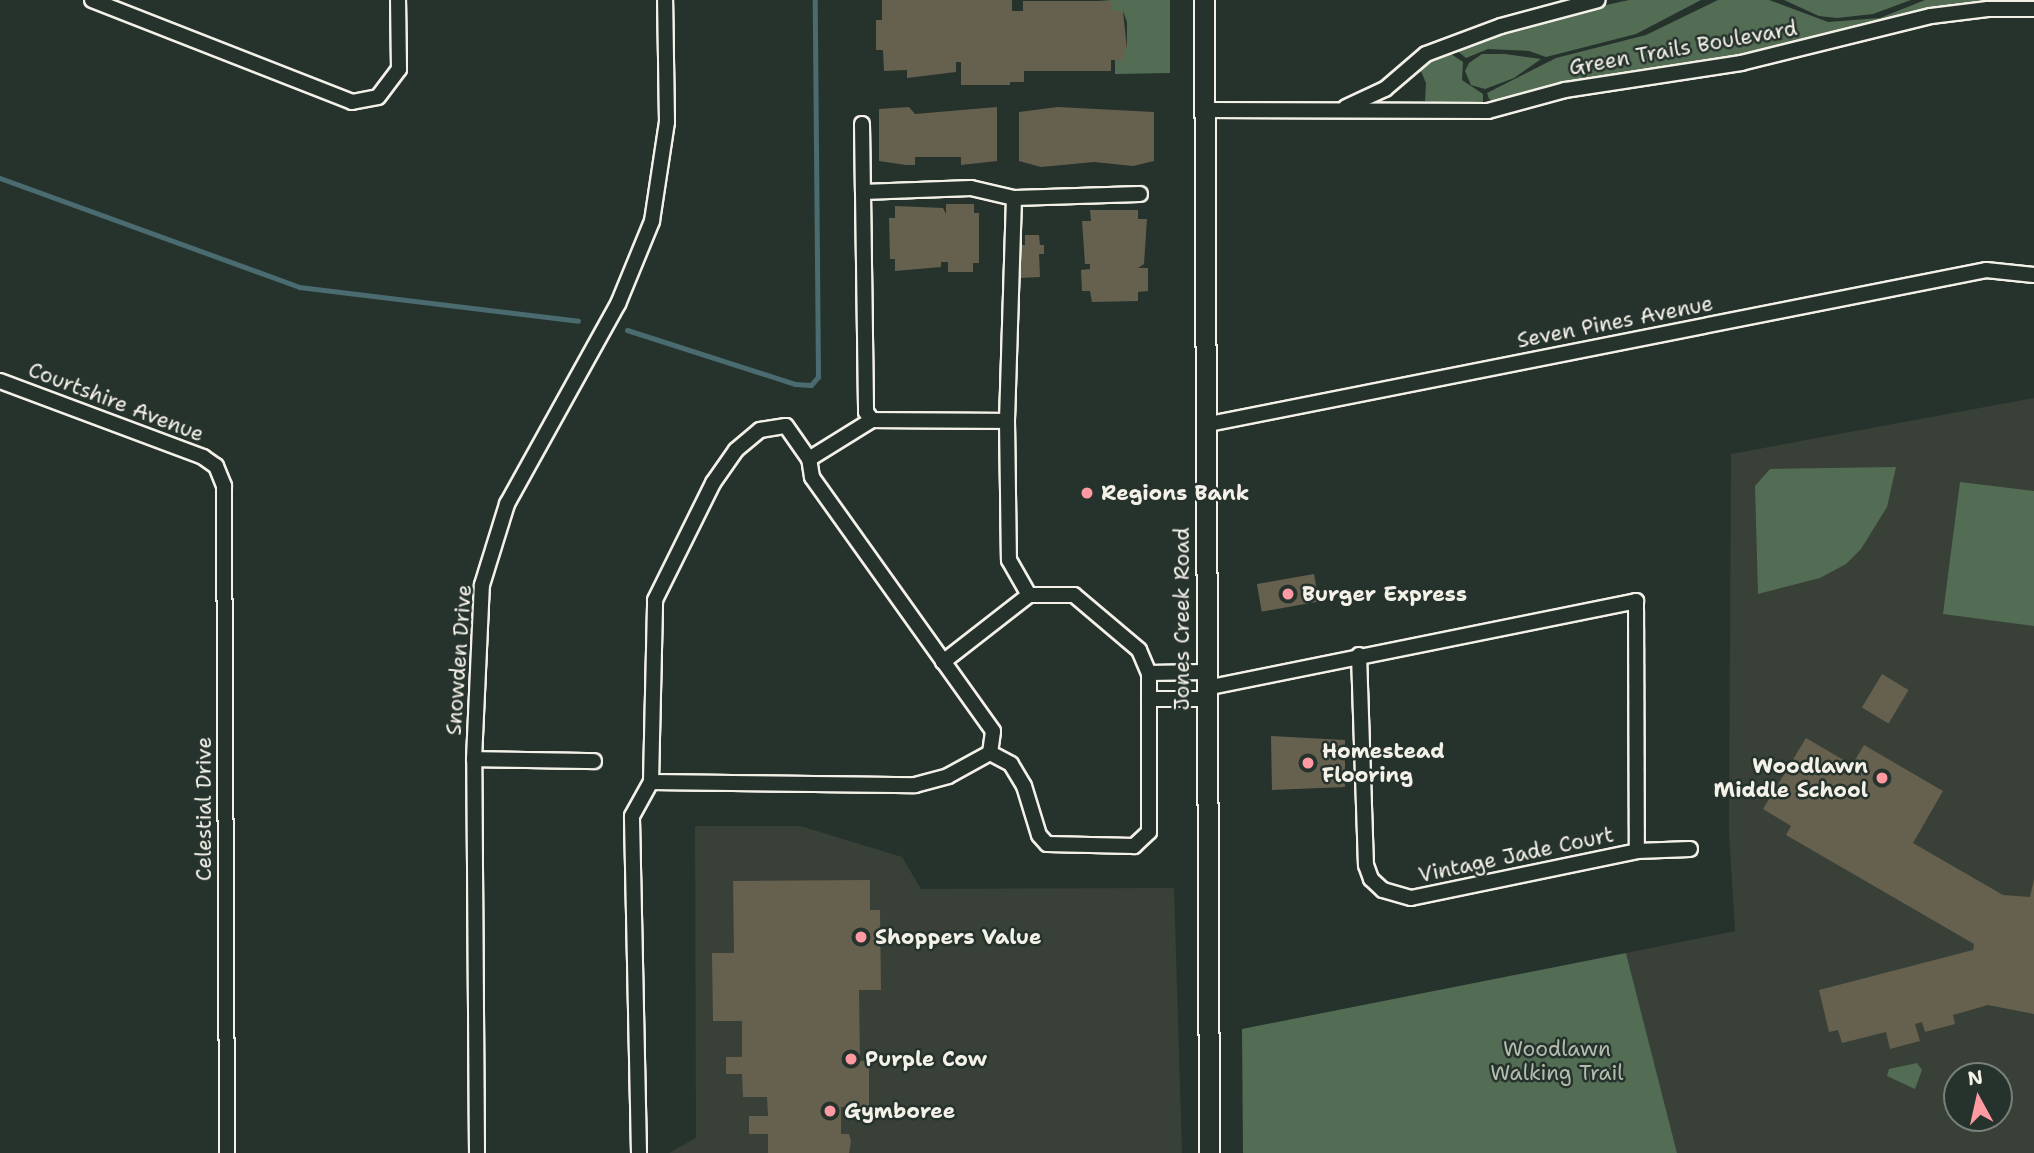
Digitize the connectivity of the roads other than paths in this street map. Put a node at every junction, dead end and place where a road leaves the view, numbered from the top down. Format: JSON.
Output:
{"nodes":[{"id":1,"x":92,"y":0,"type":"edge"},
{"id":2,"x":398,"y":0,"type":"edge"},
{"id":3,"x":665,"y":0,"type":"edge"},
{"id":4,"x":1205,"y":0,"type":"edge"},
{"id":5,"x":1598,"y":0,"type":"edge"},
{"id":6,"x":2034,"y":9,"type":"edge"},
{"id":7,"x":1205,"y":110,"type":"junction"},
{"id":8,"x":1338,"y":110,"type":"junction"},
{"id":9,"x":862,"y":124,"type":"dead end"},
{"id":10,"x":863,"y":192,"type":"junction"},
{"id":11,"x":1140,"y":194,"type":"dead end"},
{"id":12,"x":1014,"y":198,"type":"junction"},
{"id":13,"x":2034,"y":275,"type":"edge"},
{"id":14,"x":0,"y":381,"type":"edge"},
{"id":15,"x":872,"y":420,"type":"junction"},
{"id":16,"x":1007,"y":421,"type":"junction"},
{"id":17,"x":1204,"y":425,"type":"junction"},
{"id":18,"x":809,"y":459,"type":"junction"},
{"id":19,"x":216,"y":466,"type":"joint"},
{"id":20,"x":1029,"y":596,"type":"junction"},
{"id":21,"x":1359,"y":655,"type":"junction"},
{"id":22,"x":943,"y":662,"type":"junction"},
{"id":23,"x":1149,"y":673,"type":"junction"},
{"id":24,"x":1206,"y":686,"type":"junction"},
{"id":25,"x":1149,"y":699,"type":"junction"},
{"id":26,"x":990,"y":753,"type":"junction"},
{"id":27,"x":474,"y":759,"type":"junction"},
{"id":28,"x":594,"y":761,"type":"dead end"},
{"id":29,"x":651,"y":782,"type":"junction"},
{"id":30,"x":1690,"y":849,"type":"dead end"},
{"id":31,"x":1637,"y":851,"type":"junction"},
{"id":32,"x":227,"y":1153,"type":"edge"},
{"id":33,"x":477,"y":1153,"type":"edge"},
{"id":34,"x":639,"y":1153,"type":"edge"},
{"id":35,"x":1209,"y":1153,"type":"edge"}],
"edges":[{"from":1,"to":2,"type":"street"},
{"from":3,"to":27,"type":"street","name":"Snowden Drive"},
{"from":4,"to":7,"type":"main road","name":"Jones Creek Road"},
{"from":5,"to":8,"type":"street","name":"Green Trails Boulevard"},
{"from":6,"to":8,"type":"street","name":"Green Trails Boulevard"},
{"from":7,"to":8,"type":"street","name":"Green Trails Boulevard"},
{"from":7,"to":17,"type":"main road","name":"Jones Creek Road"},
{"from":9,"to":10,"type":"street"},
{"from":10,"to":12,"type":"street"},
{"from":10,"to":15,"type":"street"},
{"from":11,"to":12,"type":"street"},
{"from":12,"to":16,"type":"street"},
{"from":13,"to":17,"type":"street","name":"Seven Pines Avenue"},
{"from":14,"to":19,"type":"street","name":"Courtshire Avenue"},
{"from":15,"to":16,"type":"street"},
{"from":15,"to":18,"type":"street"},
{"from":16,"to":20,"type":"street"},
{"from":17,"to":24,"type":"main road","name":"Jones Creek Road"},
{"from":18,"to":22,"type":"street"},
{"from":18,"to":29,"type":"street"},
{"from":19,"to":32,"type":"street","name":"Celestial Drive"},
{"from":20,"to":22,"type":"street"},
{"from":20,"to":23,"type":"street"},
{"from":21,"to":24,"type":"street"},
{"from":21,"to":31,"type":"street","name":"Vintage Jade Court"},
{"from":21,"to":31,"type":"street"},
{"from":22,"to":26,"type":"street"},
{"from":23,"to":24,"type":"street"},
{"from":23,"to":25,"type":"street"},
{"from":24,"to":25,"type":"street"},
{"from":24,"to":35,"type":"main road","name":"Jones Creek Road"},
{"from":25,"to":26,"type":"street"},
{"from":26,"to":29,"type":"street"},
{"from":27,"to":28,"type":"street"},
{"from":27,"to":33,"type":"street","name":"Snowden Drive"},
{"from":29,"to":34,"type":"street"},
{"from":30,"to":31,"type":"street","name":"Vintage Jade Court"}]}
